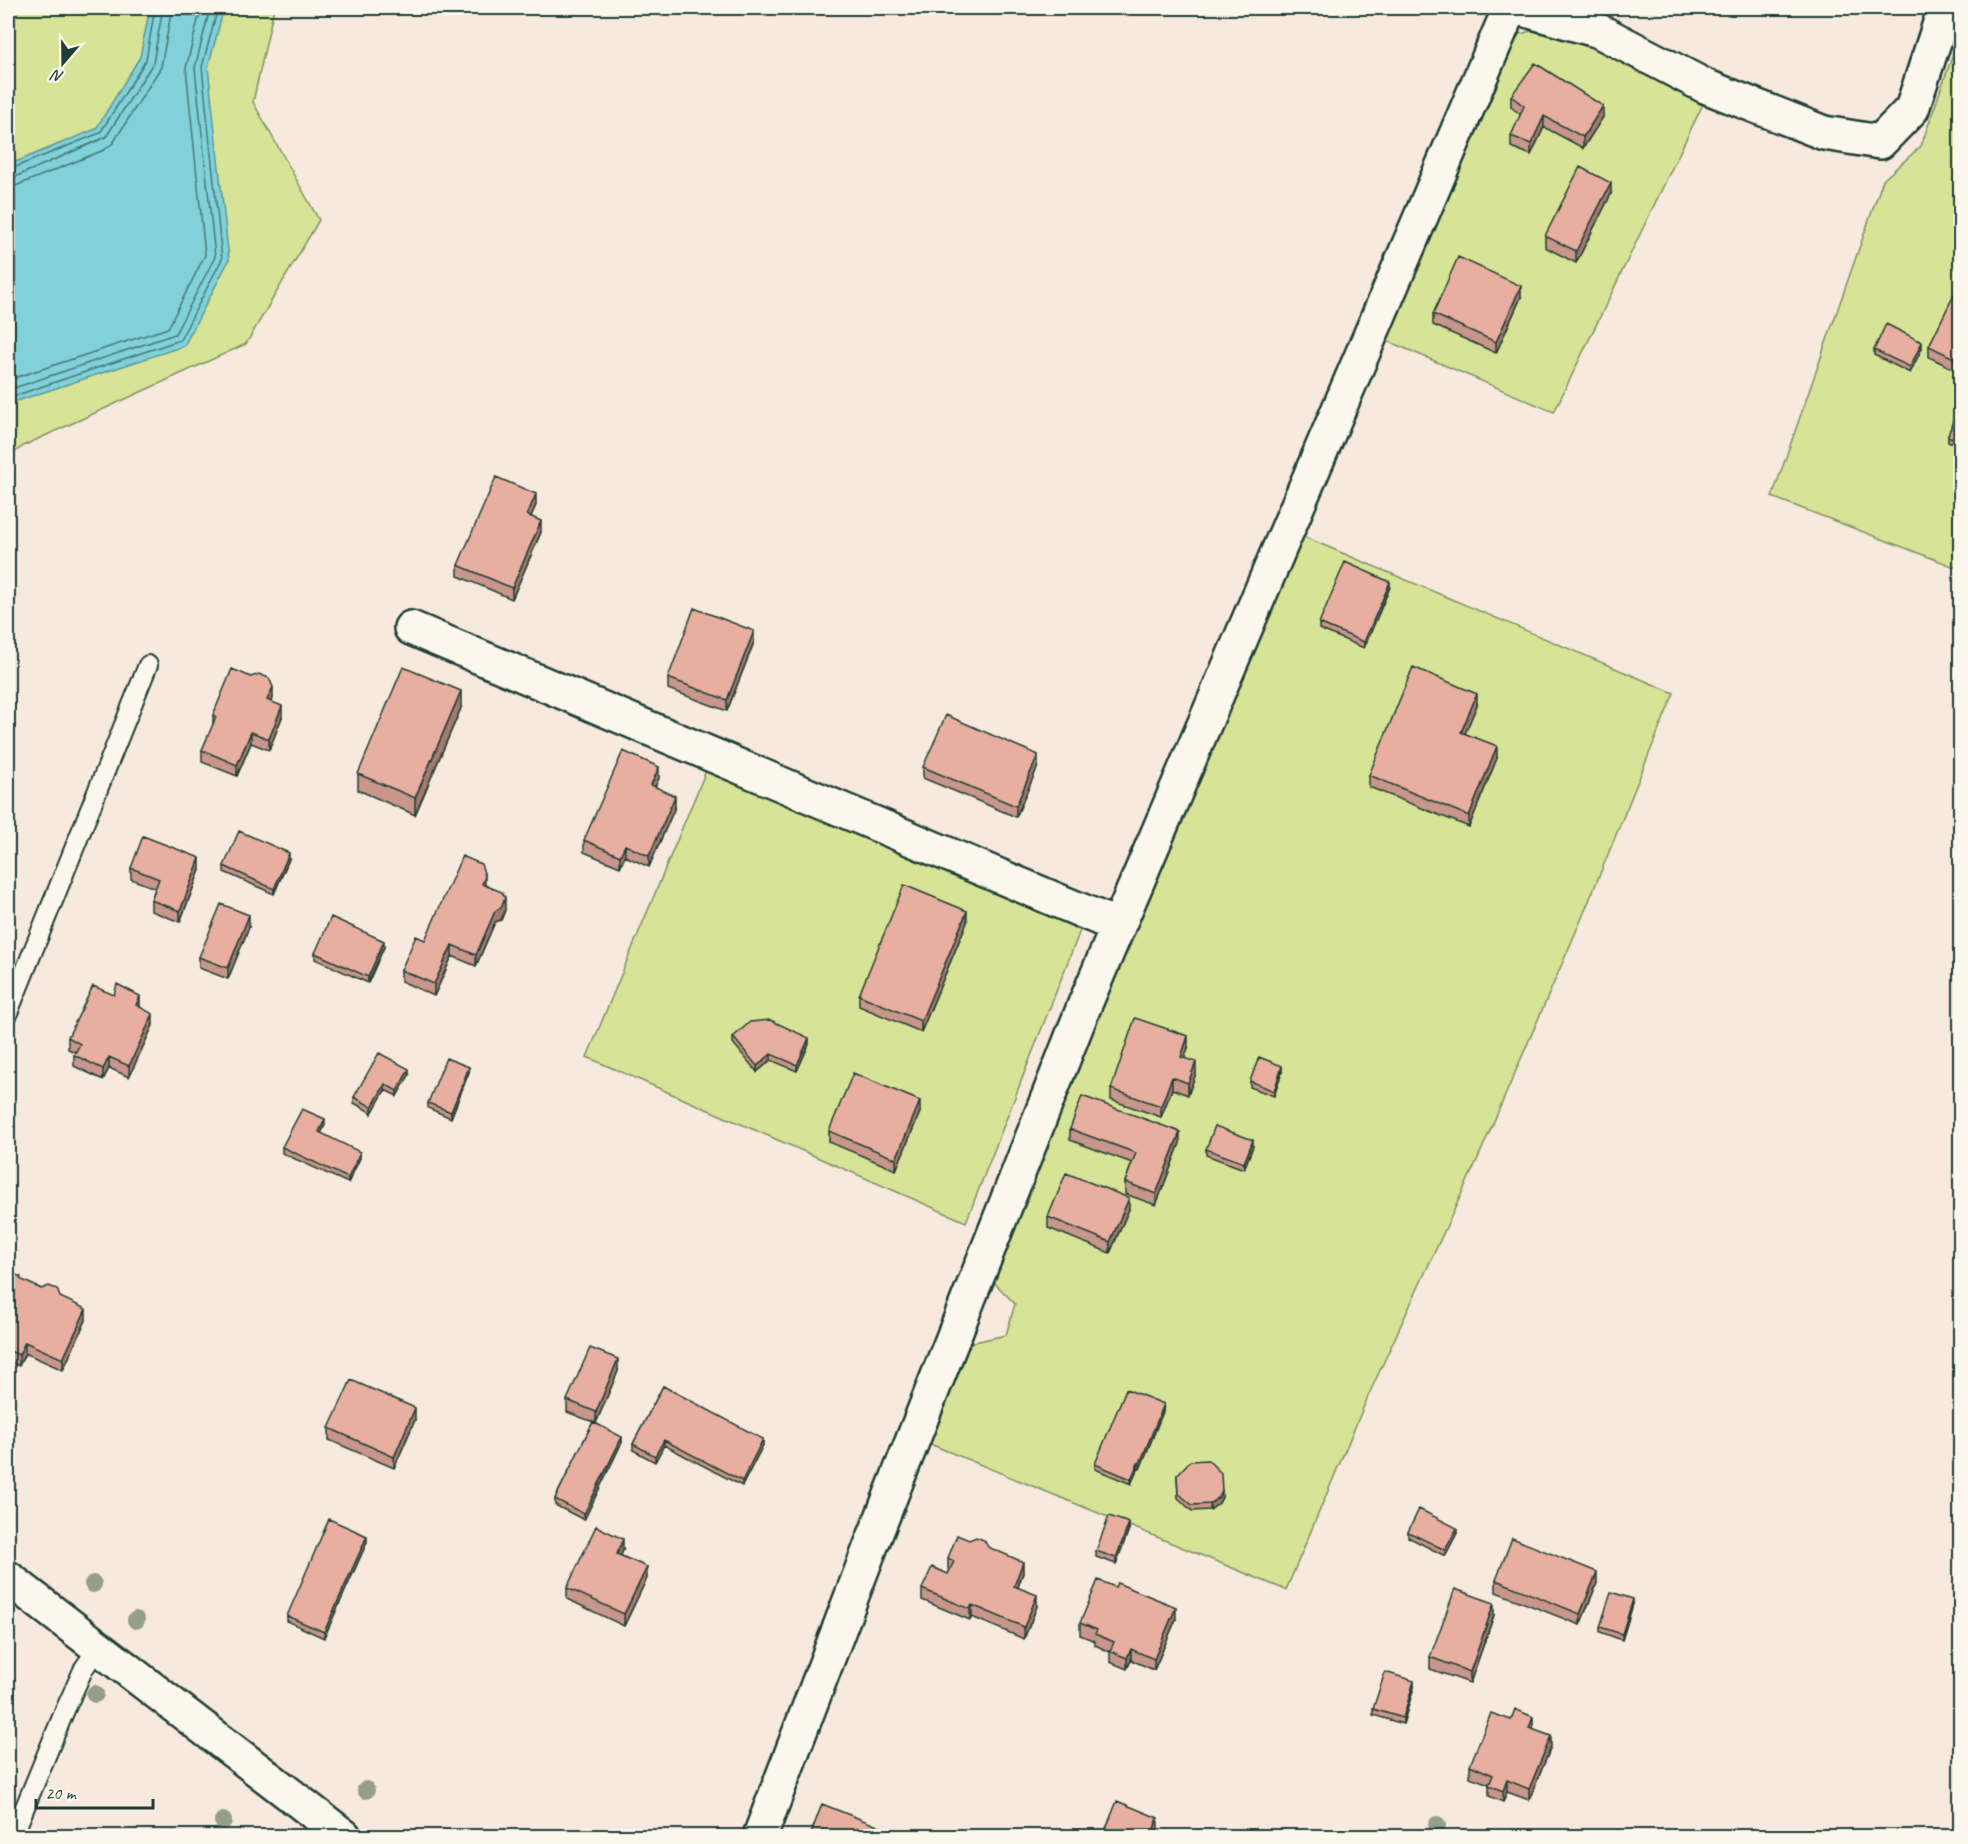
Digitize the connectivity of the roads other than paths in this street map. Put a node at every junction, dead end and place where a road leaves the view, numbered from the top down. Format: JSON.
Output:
{"nodes":[{"id":1,"x":1510,"y":8,"type":"edge"},
{"id":2,"x":1519,"y":8,"type":"edge"},
{"id":3,"x":1945,"y":8,"type":"edge"},
{"id":4,"x":411,"y":628,"type":"dead end"},
{"id":5,"x":147,"y":665,"type":"dead end"},
{"id":6,"x":1118,"y":926,"type":"junction"},
{"id":7,"x":8,"y":1013,"type":"edge"},
{"id":8,"x":8,"y":1578,"type":"edge"},
{"id":9,"x":98,"y":1648,"type":"junction"},
{"id":10,"x":13,"y":1836,"type":"edge"},
{"id":11,"x":344,"y":1836,"type":"edge"},
{"id":12,"x":760,"y":1836,"type":"edge"}],
"edges":[{"from":1,"to":6,"type":"street"},
{"from":2,"to":3,"type":"street"},
{"from":4,"to":6,"type":"street"},
{"from":5,"to":7,"type":"lane"},
{"from":6,"to":12,"type":"street"},
{"from":8,"to":9,"type":"street"},
{"from":9,"to":10,"type":"lane"},
{"from":9,"to":11,"type":"street"}]}
